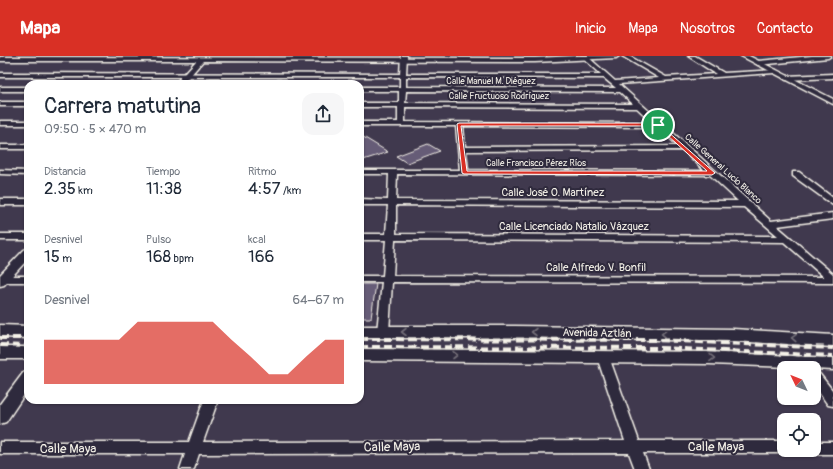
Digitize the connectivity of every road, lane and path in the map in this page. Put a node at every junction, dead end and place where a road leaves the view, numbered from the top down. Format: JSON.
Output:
{"nodes":[{"id":1,"x":616,"y":56,"type":"edge"},
{"id":2,"x":625,"y":56,"type":"edge"},
{"id":3,"x":691,"y":56,"type":"edge"},
{"id":4,"x":744,"y":56,"type":"edge"},
{"id":5,"x":827,"y":56,"type":"edge"},
{"id":6,"x":183,"y":57,"type":"edge"},
{"id":7,"x":586,"y":57,"type":"edge"},
{"id":8,"x":404,"y":58,"type":"edge"},
{"id":9,"x":833,"y":58,"type":"edge"},
{"id":10,"x":0,"y":59,"type":"edge"},
{"id":11,"x":202,"y":59,"type":"junction"},
{"id":12,"x":758,"y":63,"type":"junction"},
{"id":13,"x":774,"y":71,"type":"junction"},
{"id":14,"x":0,"y":75,"type":"edge"},
{"id":15,"x":187,"y":75,"type":"junction"},
{"id":16,"x":723,"y":75,"type":"junction"},
{"id":17,"x":403,"y":76,"type":"junction"},
{"id":18,"x":606,"y":76,"type":"junction"},
{"id":19,"x":833,"y":76,"type":"edge"},
{"id":20,"x":786,"y":78,"type":"junction"},
{"id":21,"x":665,"y":79,"type":"junction"},
{"id":22,"x":183,"y":80,"type":"edge"},
{"id":23,"x":613,"y":83,"type":"junction"},
{"id":24,"x":0,"y":89,"type":"edge"},
{"id":25,"x":24,"y":89,"type":"edge"},
{"id":26,"x":364,"y":90,"type":"edge"},
{"id":27,"x":402,"y":90,"type":"junction"},
{"id":28,"x":622,"y":90,"type":"junction"},
{"id":29,"x":825,"y":98,"type":"junction"},
{"id":30,"x":833,"y":98,"type":"edge"},
{"id":31,"x":833,"y":102,"type":"edge"},
{"id":32,"x":0,"y":104,"type":"edge"},
{"id":33,"x":24,"y":104,"type":"edge"},
{"id":34,"x":364,"y":105,"type":"edge"},
{"id":35,"x":401,"y":105,"type":"junction"},
{"id":36,"x":638,"y":106,"type":"junction"},
{"id":37,"x":0,"y":123,"type":"edge"},
{"id":38,"x":24,"y":124,"type":"edge"},
{"id":39,"x":364,"y":124,"type":"edge"},
{"id":40,"x":400,"y":124,"type":"junction"},
{"id":41,"x":459,"y":124,"type":"junction"},
{"id":42,"x":658,"y":125,"type":"junction"},
{"id":43,"x":0,"y":147,"type":"edge"},
{"id":44,"x":24,"y":147,"type":"edge"},
{"id":45,"x":684,"y":148,"type":"junction"},
{"id":46,"x":462,"y":149,"type":"junction"},
{"id":47,"x":0,"y":172,"type":"edge"},
{"id":48,"x":24,"y":172,"type":"edge"},
{"id":49,"x":364,"y":172,"type":"edge"},
{"id":50,"x":393,"y":172,"type":"junction"},
{"id":51,"x":464,"y":173,"type":"junction"},
{"id":52,"x":712,"y":173,"type":"junction"},
{"id":53,"x":796,"y":174,"type":"dead end"},
{"id":54,"x":0,"y":202,"type":"edge"},
{"id":55,"x":24,"y":202,"type":"edge"},
{"id":56,"x":364,"y":202,"type":"edge"},
{"id":57,"x":392,"y":202,"type":"junction"},
{"id":58,"x":833,"y":202,"type":"edge"},
{"id":59,"x":746,"y":204,"type":"junction"},
{"id":60,"x":833,"y":216,"type":"edge"},
{"id":61,"x":770,"y":224,"type":"junction"},
{"id":62,"x":0,"y":237,"type":"edge"},
{"id":63,"x":24,"y":237,"type":"edge"},
{"id":64,"x":364,"y":237,"type":"edge"},
{"id":65,"x":391,"y":237,"type":"junction"},
{"id":66,"x":788,"y":239,"type":"junction"},
{"id":67,"x":24,"y":256,"type":"edge"},
{"id":68,"x":24,"y":279,"type":"edge"},
{"id":69,"x":364,"y":279,"type":"edge"},
{"id":70,"x":833,"y":279,"type":"edge"},
{"id":71,"x":1,"y":280,"type":"edge"},
{"id":72,"x":387,"y":280,"type":"junction"},
{"id":73,"x":0,"y":331,"type":"edge"},
{"id":74,"x":24,"y":332,"type":"edge"},
{"id":75,"x":364,"y":332,"type":"edge"},
{"id":76,"x":383,"y":332,"type":"junction"},
{"id":77,"x":833,"y":341,"type":"edge"},
{"id":78,"x":0,"y":353,"type":"edge"},
{"id":79,"x":24,"y":353,"type":"edge"},
{"id":80,"x":364,"y":355,"type":"edge"},
{"id":81,"x":603,"y":357,"type":"junction"},
{"id":82,"x":777,"y":363,"type":"edge"},
{"id":83,"x":821,"y":364,"type":"edge"},
{"id":84,"x":833,"y":364,"type":"edge"},
{"id":85,"x":24,"y":383,"type":"edge"},
{"id":86,"x":821,"y":385,"type":"edge"},
{"id":87,"x":833,"y":401,"type":"edge"},
{"id":88,"x":210,"y":404,"type":"edge"},
{"id":89,"x":0,"y":417,"type":"edge"},
{"id":90,"x":634,"y":446,"type":"junction"},
{"id":91,"x":777,"y":447,"type":"edge"},
{"id":92,"x":0,"y":448,"type":"edge"},
{"id":93,"x":821,"y":448,"type":"edge"},
{"id":94,"x":833,"y":448,"type":"edge"},
{"id":95,"x":194,"y":449,"type":"junction"},
{"id":96,"x":187,"y":469,"type":"edge"},
{"id":97,"x":642,"y":469,"type":"edge"}],
"edges":[{"from":1,"to":7,"type":"street"},
{"from":2,"to":21,"type":"street"},
{"from":3,"to":16,"type":"street"},
{"from":4,"to":12,"type":"street"},
{"from":5,"to":9,"type":"street"},
{"from":5,"to":12,"type":"street"},
{"from":6,"to":10,"type":"street"},
{"from":6,"to":11,"type":"street"},
{"from":7,"to":8,"type":"street"},
{"from":7,"to":18,"type":"street","name":"Calle General Lucio Blanco"},
{"from":8,"to":11,"type":"street"},
{"from":8,"to":17,"type":"street"},
{"from":11,"to":15,"type":"street"},
{"from":12,"to":13,"type":"street"},
{"from":13,"to":16,"type":"street"},
{"from":13,"to":20,"type":"street"},
{"from":14,"to":15,"type":"street"},
{"from":15,"to":17,"type":"street"},
{"from":15,"to":22,"type":"street"},
{"from":16,"to":21,"type":"street"},
{"from":17,"to":18,"type":"street"},
{"from":17,"to":27,"type":"street"},
{"from":18,"to":23,"type":"street","name":"Calle General Lucio Blanco"},
{"from":19,"to":20,"type":"street"},
{"from":20,"to":29,"type":"street"},
{"from":21,"to":23,"type":"street"},
{"from":23,"to":28,"type":"street","name":"Calle General Lucio Blanco"},
{"from":24,"to":25,"type":"street"},
{"from":26,"to":27,"type":"street","name":"Calle Manuel M. Diéguez"},
{"from":27,"to":28,"type":"street","name":"Calle Manuel M. Diéguez"},
{"from":27,"to":35,"type":"street"},
{"from":28,"to":36,"type":"street","name":"Calle General Lucio Blanco"},
{"from":29,"to":30,"type":"street"},
{"from":29,"to":31,"type":"street"},
{"from":32,"to":33,"type":"street"},
{"from":34,"to":35,"type":"street","name":"Calle Fructuoso Rodríguez"},
{"from":35,"to":36,"type":"street","name":"Calle Fructuoso Rodríguez"},
{"from":35,"to":40,"type":"street"},
{"from":36,"to":42,"type":"street","name":"Calle General Lucio Blanco"},
{"from":37,"to":38,"type":"street"},
{"from":39,"to":40,"type":"street"},
{"from":40,"to":41,"type":"street"},
{"from":41,"to":42,"type":"street"},
{"from":41,"to":46,"type":"street"},
{"from":42,"to":45,"type":"street","name":"Calle General Lucio Blanco"},
{"from":43,"to":44,"type":"street"},
{"from":45,"to":46,"type":"street"},
{"from":45,"to":52,"type":"street","name":"Calle General Lucio Blanco"},
{"from":46,"to":51,"type":"street"},
{"from":47,"to":48,"type":"street"},
{"from":49,"to":50,"type":"street","name":"Calle Francisco Pérez Ríos"},
{"from":50,"to":51,"type":"street","name":"Calle Francisco Pérez Ríos"},
{"from":50,"to":57,"type":"street"},
{"from":51,"to":52,"type":"street","name":"Calle Francisco Pérez Ríos"},
{"from":52,"to":59,"type":"street","name":"Calle General Lucio Blanco"},
{"from":53,"to":58,"type":"street"},
{"from":54,"to":55,"type":"street"},
{"from":56,"to":57,"type":"street","name":"Calle José O. Martínez"},
{"from":57,"to":59,"type":"street","name":"Calle José O. Martínez"},
{"from":57,"to":65,"type":"street"},
{"from":59,"to":61,"type":"street","name":"Calle General Lucio Blanco"},
{"from":60,"to":61,"type":"street"},
{"from":61,"to":66,"type":"street","name":"Calle General Lucio Blanco"},
{"from":62,"to":63,"type":"street"},
{"from":64,"to":65,"type":"street","name":"Calle Licenciado Natalio Vázquez"},
{"from":65,"to":66,"type":"street","name":"Calle Licenciado Natalio Vázquez"},
{"from":65,"to":72,"type":"street"},
{"from":66,"to":70,"type":"street","name":"Calle General Lucio Blanco"},
{"from":67,"to":71,"type":"street"},
{"from":68,"to":71,"type":"street"},
{"from":69,"to":72,"type":"street","name":"Calle Alfredo V. Bonfil"},
{"from":70,"to":72,"type":"street","name":"Calle Alfredo V. Bonfil"},
{"from":72,"to":76,"type":"street"},
{"from":73,"to":74,"type":"main road"},
{"from":75,"to":76,"type":"main road","name":"Avenida Aztlán"},
{"from":77,"to":76,"type":"main road","name":"Avenida Aztlán","one_way":true},
{"from":78,"to":79,"type":"main road"},
{"from":80,"to":81,"type":"main road","one_way":true},
{"from":81,"to":82,"type":"main road","one_way":true},
{"from":81,"to":90,"type":"street"},
{"from":83,"to":84,"type":"main road"},
{"from":85,"to":89,"type":"street"},
{"from":86,"to":87,"type":"street"},
{"from":88,"to":95,"type":"street"},
{"from":90,"to":91,"type":"street","name":"Calle Maya"},
{"from":90,"to":95,"type":"street","name":"Calle Maya"},
{"from":90,"to":97,"type":"street"},
{"from":92,"to":95,"type":"street","name":"Calle Maya"},
{"from":93,"to":94,"type":"street"},
{"from":95,"to":96,"type":"street"}]}
